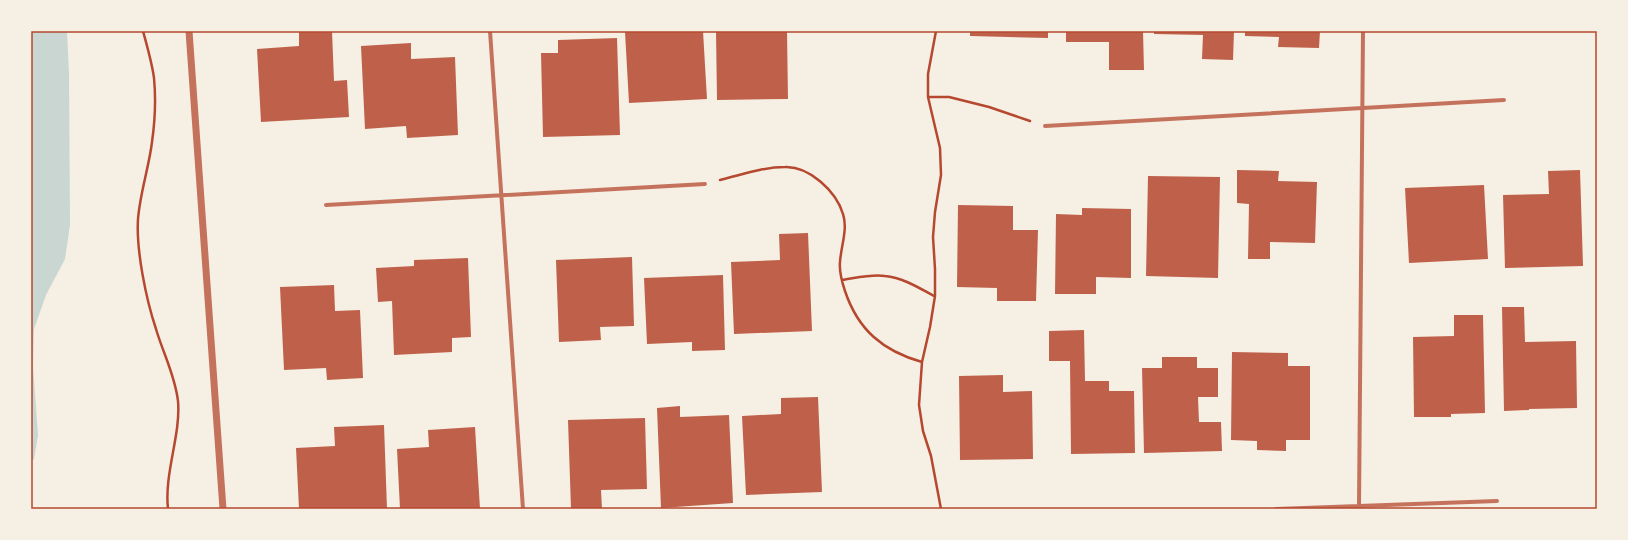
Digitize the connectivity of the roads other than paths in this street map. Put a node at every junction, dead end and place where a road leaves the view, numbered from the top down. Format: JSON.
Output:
{"nodes":[{"id":1,"x":189,"y":31,"type":"edge"},
{"id":2,"x":490,"y":31,"type":"edge"},
{"id":3,"x":1363,"y":31,"type":"edge"},
{"id":4,"x":1504,"y":100,"type":"dead end"},
{"id":5,"x":1362,"y":108,"type":"junction"},
{"id":6,"x":1045,"y":126,"type":"road end"},
{"id":7,"x":705,"y":184,"type":"road end"},
{"id":8,"x":501,"y":196,"type":"junction"},
{"id":9,"x":326,"y":205,"type":"dead end"},
{"id":10,"x":1497,"y":501,"type":"dead end"},
{"id":11,"x":1359,"y":506,"type":"junction"},
{"id":12,"x":222,"y":509,"type":"edge"},
{"id":13,"x":523,"y":509,"type":"edge"},
{"id":14,"x":1276,"y":509,"type":"edge"}],
"edges":[{"from":1,"to":12,"type":"street"},
{"from":2,"to":8,"type":"street"},
{"from":3,"to":5,"type":"street"},
{"from":4,"to":5,"type":"street"},
{"from":5,"to":6,"type":"street"},
{"from":5,"to":11,"type":"street"},
{"from":7,"to":8,"type":"street"},
{"from":8,"to":9,"type":"street"},
{"from":8,"to":13,"type":"street"},
{"from":10,"to":11,"type":"street"},
{"from":11,"to":14,"type":"street"}]}
